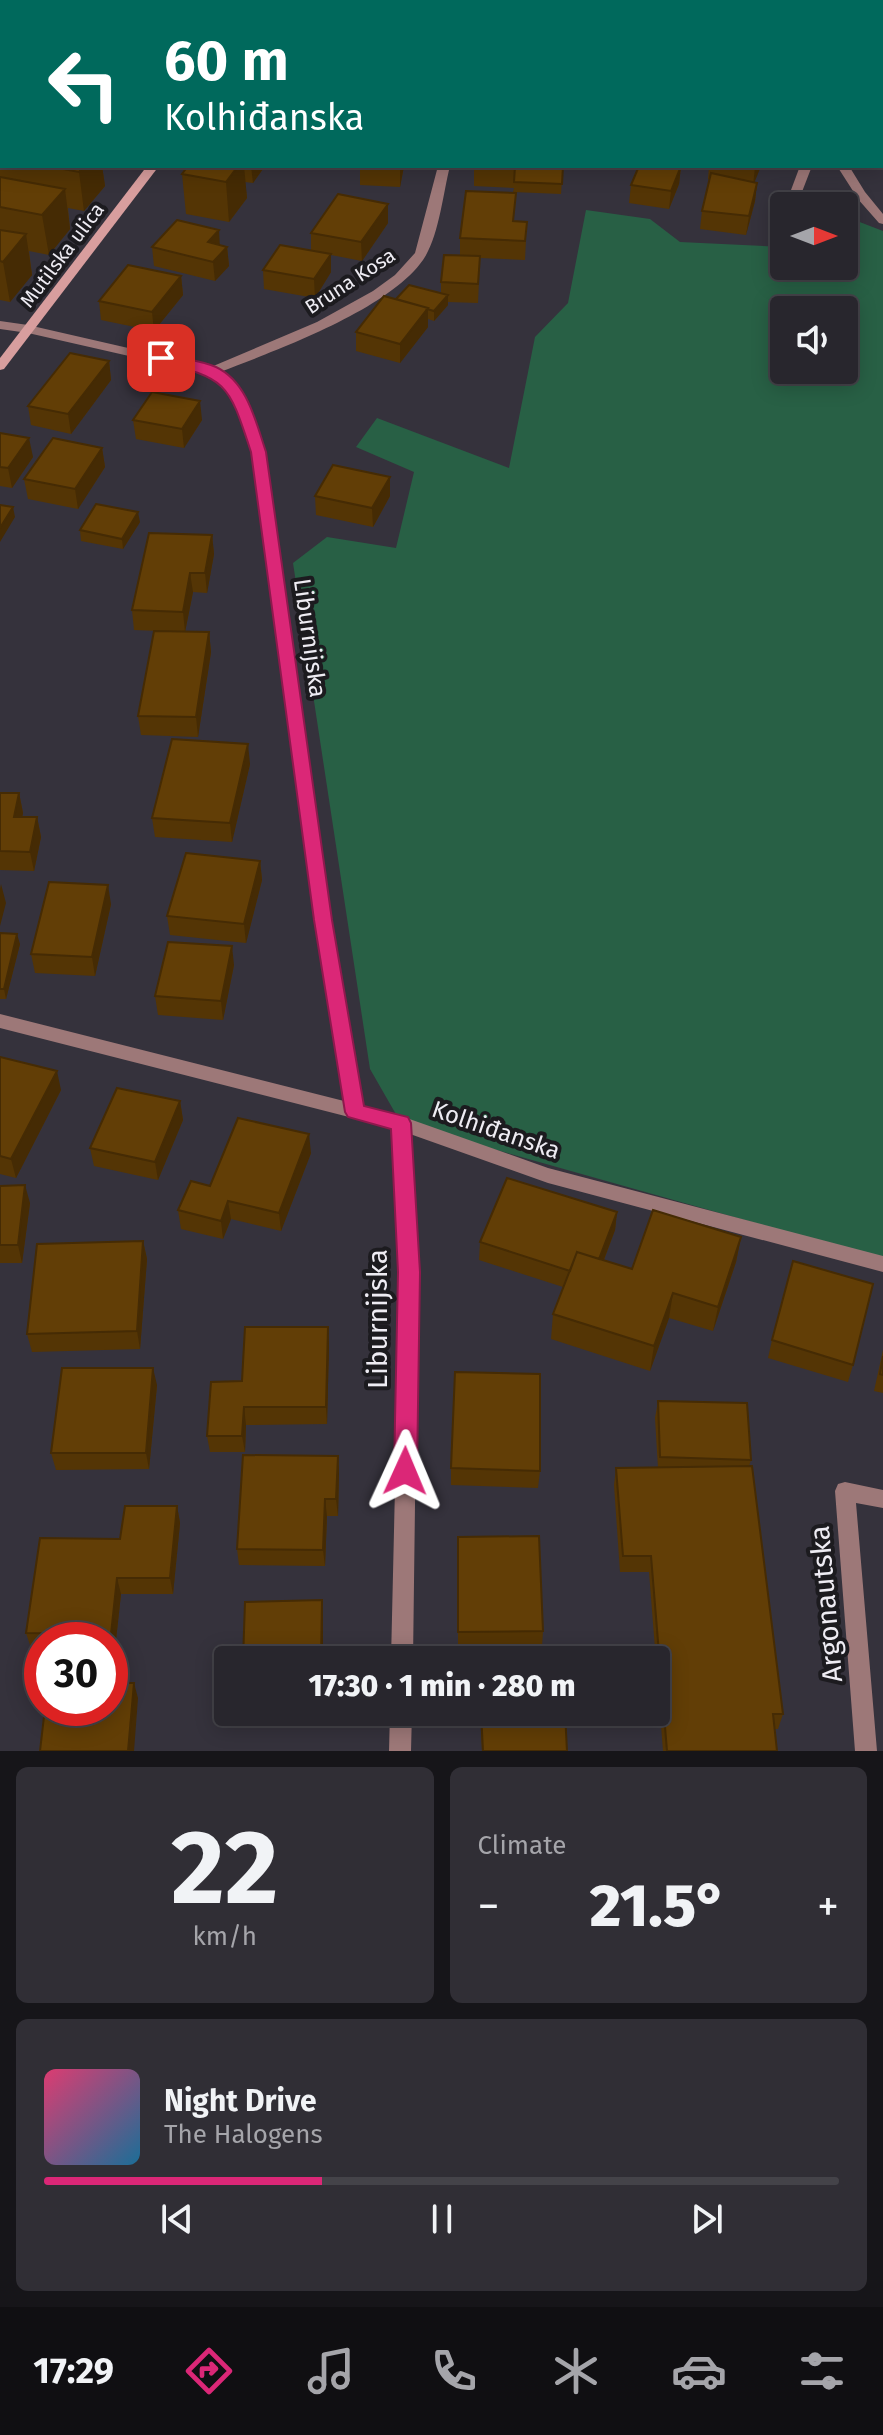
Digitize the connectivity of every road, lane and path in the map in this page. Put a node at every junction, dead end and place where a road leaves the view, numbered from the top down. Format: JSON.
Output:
{"nodes":[{"id":1,"x":151,"y":168,"type":"edge"},
{"id":2,"x":443,"y":168,"type":"edge"},
{"id":3,"x":805,"y":168,"type":"edge"},
{"id":4,"x":844,"y":168,"type":"edge"},
{"id":5,"x":796,"y":192,"type":"edge"},
{"id":6,"x":860,"y":194,"type":"joint"},
{"id":7,"x":883,"y":221,"type":"edge"},
{"id":8,"x":0,"y":325,"type":"edge"},
{"id":9,"x":28,"y":329,"type":"junction"},
{"id":10,"x":0,"y":366,"type":"edge"},
{"id":11,"x":212,"y":371,"type":"junction"},
{"id":12,"x":0,"y":1021,"type":"edge"},
{"id":13,"x":355,"y":1112,"type":"junction"},
{"id":14,"x":401,"y":1123,"type":"junction"},
{"id":15,"x":883,"y":1264,"type":"edge"},
{"id":16,"x":883,"y":1499,"type":"edge"},
{"id":17,"x":402,"y":1646,"type":"edge"},
{"id":18,"x":401,"y":1726,"type":"edge"},
{"id":19,"x":400,"y":1751,"type":"edge"},
{"id":20,"x":866,"y":1751,"type":"edge"}],
"edges":[{"from":1,"to":9,"type":"main road","name":"Mutilska ulica"},
{"from":2,"to":11,"type":"street","name":"Bruna Kosa"},
{"from":3,"to":5,"type":"street"},
{"from":4,"to":6,"type":"street"},
{"from":6,"to":7,"type":"street"},
{"from":8,"to":9,"type":"street"},
{"from":9,"to":10,"type":"main road","name":"Mutilska ulica"},
{"from":9,"to":11,"type":"street"},
{"from":11,"to":13,"type":"street","name":"Liburnijska"},
{"from":12,"to":13,"type":"street","name":"Kolhiđanska"},
{"from":13,"to":14,"type":"street","name":"Kolhiđanska"},
{"from":14,"to":15,"type":"street","name":"Kolhiđanska"},
{"from":14,"to":17,"type":"street","name":"Liburnijska"},
{"from":16,"to":20,"type":"street","name":"Argonautska"},
{"from":18,"to":19,"type":"street"}]}
